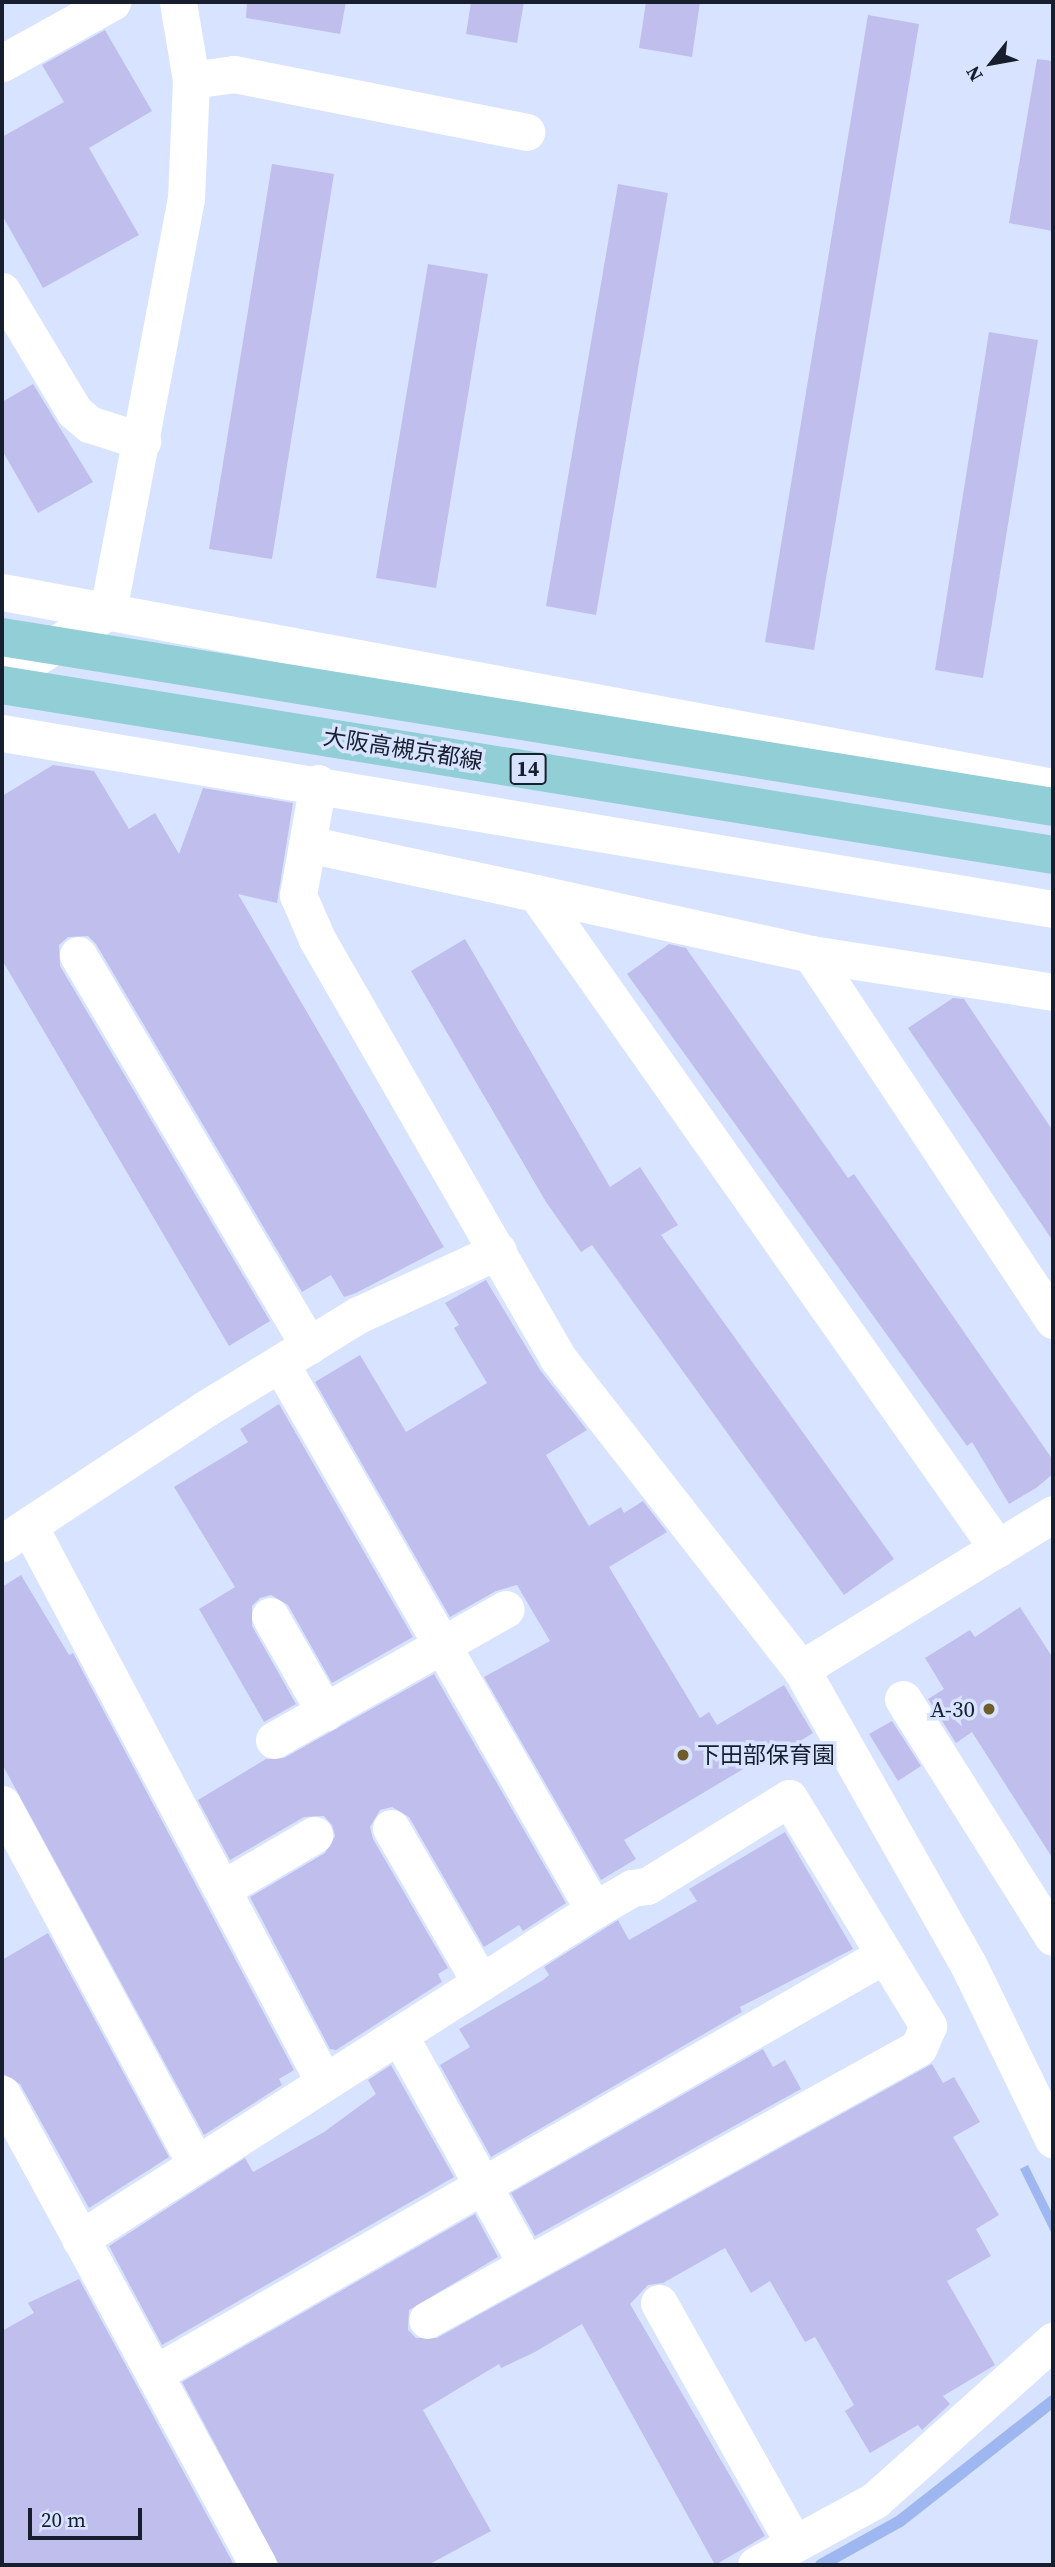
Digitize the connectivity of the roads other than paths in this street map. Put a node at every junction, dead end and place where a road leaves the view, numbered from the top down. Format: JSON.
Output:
{"nodes":[{"id":1,"x":112,"y":2,"type":"edge"},
{"id":2,"x":178,"y":2,"type":"edge"},
{"id":3,"x":2,"y":63,"type":"edge"},
{"id":4,"x":191,"y":80,"type":"junction"},
{"id":5,"x":526,"y":132,"type":"dead end"},
{"id":6,"x":2,"y":291,"type":"edge"},
{"id":7,"x":142,"y":441,"type":"junction"},
{"id":8,"x":2,"y":592,"type":"edge"},
{"id":9,"x":108,"y":611,"type":"junction"},
{"id":10,"x":2,"y":637,"type":"edge"},
{"id":11,"x":2,"y":680,"type":"edge"},
{"id":12,"x":2,"y":685,"type":"edge"},
{"id":13,"x":2,"y":733,"type":"edge"},
{"id":14,"x":317,"y":783,"type":"junction"},
{"id":15,"x":1053,"y":787,"type":"edge"},
{"id":16,"x":1053,"y":807,"type":"edge"},
{"id":17,"x":307,"y":844,"type":"junction"},
{"id":18,"x":1053,"y":855,"type":"edge"},
{"id":19,"x":536,"y":893,"type":"junction"},
{"id":20,"x":1053,"y":909,"type":"edge"},
{"id":21,"x":811,"y":954,"type":"junction"},
{"id":22,"x":78,"y":955,"type":"dead end"},
{"id":23,"x":1053,"y":992,"type":"edge"},
{"id":24,"x":498,"y":1251,"type":"junction"},
{"id":25,"x":1053,"y":1320,"type":"edge"},
{"id":26,"x":294,"y":1354,"type":"junction"},
{"id":27,"x":1053,"y":1514,"type":"edge"},
{"id":28,"x":15,"y":1535,"type":"edge"},
{"id":29,"x":998,"y":1549,"type":"junction"},
{"id":30,"x":506,"y":1609,"type":"dead end"},
{"id":31,"x":270,"y":1616,"type":"dead end"},
{"id":32,"x":443,"y":1647,"type":"junction"},
{"id":33,"x":801,"y":1669,"type":"junction"},
{"id":34,"x":902,"y":1699,"type":"dead end"},
{"id":35,"x":325,"y":1712,"type":"junction"},
{"id":36,"x":274,"y":1740,"type":"dead end"},
{"id":37,"x":2,"y":1804,"type":"edge"},
{"id":38,"x":391,"y":1828,"type":"dead end"},
{"id":39,"x":314,"y":1835,"type":"dead end"},
{"id":40,"x":222,"y":1889,"type":"junction"},
{"id":41,"x":594,"y":1910,"type":"junction"},
{"id":42,"x":1053,"y":1937,"type":"edge"},
{"id":43,"x":884,"y":1955,"type":"junction"},
{"id":44,"x":481,"y":1983,"type":"junction"},
{"id":45,"x":398,"y":2035,"type":"junction"},
{"id":46,"x":324,"y":2082,"type":"junction"},
{"id":47,"x":2,"y":2095,"type":"edge"},
{"id":48,"x":1053,"y":2139,"type":"edge"},
{"id":49,"x":196,"y":2164,"type":"junction"},
{"id":50,"x":483,"y":2185,"type":"junction"},
{"id":51,"x":80,"y":2239,"type":"junction"},
{"id":52,"x":527,"y":2265,"type":"junction"},
{"id":53,"x":659,"y":2302,"type":"dead end"},
{"id":54,"x":427,"y":2320,"type":"dead end"},
{"id":55,"x":1053,"y":2341,"type":"edge"},
{"id":56,"x":154,"y":2374,"type":"junction"},
{"id":57,"x":794,"y":2544,"type":"junction"},
{"id":58,"x":258,"y":2565,"type":"edge"},
{"id":59,"x":756,"y":2565,"type":"edge"}],
"edges":[{"from":1,"to":3,"type":"street"},
{"from":2,"to":4,"type":"street"},
{"from":4,"to":5,"type":"street"},
{"from":4,"to":7,"type":"street"},
{"from":6,"to":7,"type":"street"},
{"from":7,"to":9,"type":"street"},
{"from":8,"to":9,"type":"street"},
{"from":9,"to":11,"type":"street"},
{"from":9,"to":15,"type":"street"},
{"from":10,"to":16,"type":"main road","name":"大阪高槻京都線","number":"14"},
{"from":12,"to":18,"type":"main road","name":"大阪高槻京都線","number":"14"},
{"from":13,"to":14,"type":"street"},
{"from":14,"to":17,"type":"street"},
{"from":14,"to":20,"type":"street"},
{"from":17,"to":19,"type":"street"},
{"from":17,"to":24,"type":"street"},
{"from":19,"to":21,"type":"street"},
{"from":19,"to":29,"type":"street"},
{"from":21,"to":23,"type":"street"},
{"from":21,"to":25,"type":"street"},
{"from":22,"to":26,"type":"street"},
{"from":24,"to":26,"type":"street"},
{"from":24,"to":33,"type":"street"},
{"from":26,"to":28,"type":"street"},
{"from":26,"to":32,"type":"street"},
{"from":27,"to":29,"type":"street"},
{"from":28,"to":40,"type":"street"},
{"from":29,"to":33,"type":"street"},
{"from":30,"to":32,"type":"street"},
{"from":31,"to":35,"type":"street"},
{"from":32,"to":35,"type":"street"},
{"from":32,"to":41,"type":"street"},
{"from":33,"to":48,"type":"street"},
{"from":34,"to":42,"type":"street"},
{"from":35,"to":36,"type":"street"},
{"from":37,"to":49,"type":"street"},
{"from":38,"to":44,"type":"street"},
{"from":39,"to":40,"type":"street"},
{"from":40,"to":46,"type":"street"},
{"from":41,"to":43,"type":"street"},
{"from":41,"to":44,"type":"street"},
{"from":43,"to":50,"type":"street"},
{"from":43,"to":52,"type":"street"},
{"from":44,"to":45,"type":"street"},
{"from":45,"to":46,"type":"street"},
{"from":45,"to":50,"type":"street"},
{"from":46,"to":49,"type":"street"},
{"from":47,"to":51,"type":"street"},
{"from":49,"to":51,"type":"street"},
{"from":50,"to":52,"type":"street"},
{"from":50,"to":56,"type":"street"},
{"from":51,"to":56,"type":"street"},
{"from":52,"to":54,"type":"street"},
{"from":53,"to":57,"type":"street"},
{"from":55,"to":57,"type":"street"},
{"from":56,"to":58,"type":"street"},
{"from":57,"to":59,"type":"street"}]}
